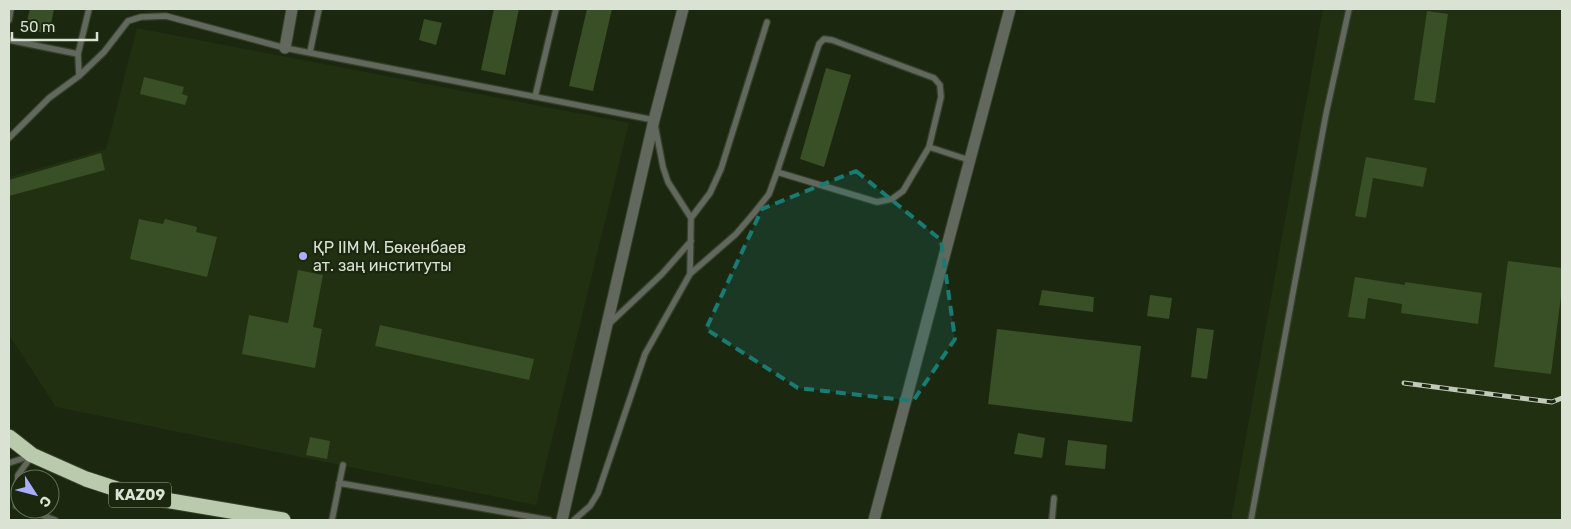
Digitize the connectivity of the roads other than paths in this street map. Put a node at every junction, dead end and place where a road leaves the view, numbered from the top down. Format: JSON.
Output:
{"nodes":[{"id":1,"x":11,"y":9,"type":"edge"},
{"id":2,"x":89,"y":9,"type":"edge"},
{"id":3,"x":167,"y":9,"type":"edge"},
{"id":4,"x":292,"y":9,"type":"edge"},
{"id":5,"x":319,"y":9,"type":"edge"},
{"id":6,"x":556,"y":9,"type":"edge"},
{"id":7,"x":683,"y":9,"type":"edge"},
{"id":8,"x":1010,"y":9,"type":"edge"},
{"id":9,"x":1349,"y":9,"type":"edge"},
{"id":10,"x":166,"y":16,"type":"junction"},
{"id":11,"x":9,"y":20,"type":"edge"},
{"id":12,"x":767,"y":22,"type":"dead end"},
{"id":13,"x":9,"y":40,"type":"edge"},
{"id":14,"x":285,"y":48,"type":"junction"},
{"id":15,"x":310,"y":52,"type":"junction"},
{"id":16,"x":78,"y":54,"type":"junction"},
{"id":17,"x":79,"y":76,"type":"junction"},
{"id":18,"x":536,"y":97,"type":"junction"},
{"id":19,"x":654,"y":120,"type":"junction"},
{"id":20,"x":9,"y":138,"type":"edge"},
{"id":21,"x":929,"y":147,"type":"junction"},
{"id":22,"x":969,"y":160,"type":"junction"},
{"id":23,"x":777,"y":172,"type":"junction"},
{"id":24,"x":691,"y":218,"type":"junction"},
{"id":25,"x":691,"y":241,"type":"junction"},
{"id":26,"x":690,"y":274,"type":"junction"},
{"id":27,"x":607,"y":325,"type":"junction"},
{"id":28,"x":9,"y":437,"type":"edge"},
{"id":29,"x":32,"y":455,"type":"junction"},
{"id":30,"x":9,"y":464,"type":"edge"},
{"id":31,"x":343,"y":465,"type":"dead end"},
{"id":32,"x":22,"y":469,"type":"edge"},
{"id":33,"x":339,"y":483,"type":"junction"},
{"id":34,"x":1054,"y":498,"type":"dead end"},
{"id":35,"x":283,"y":520,"type":"edge"},
{"id":36,"x":332,"y":520,"type":"edge"},
{"id":37,"x":549,"y":520,"type":"edge"},
{"id":38,"x":562,"y":520,"type":"edge"},
{"id":39,"x":574,"y":520,"type":"edge"},
{"id":40,"x":874,"y":520,"type":"edge"},
{"id":41,"x":1052,"y":520,"type":"edge"},
{"id":42,"x":1251,"y":520,"type":"edge"}],
"edges":[{"from":1,"to":11,"type":"lane"},
{"from":2,"to":16,"type":"lane"},
{"from":3,"to":10,"type":"lane"},
{"from":4,"to":14,"type":"street"},
{"from":5,"to":15,"type":"lane"},
{"from":6,"to":18,"type":"lane"},
{"from":7,"to":19,"type":"street"},
{"from":8,"to":22,"type":"street"},
{"from":9,"to":42,"type":"lane"},
{"from":10,"to":14,"type":"lane"},
{"from":10,"to":17,"type":"lane"},
{"from":12,"to":24,"type":"lane"},
{"from":13,"to":16,"type":"lane"},
{"from":14,"to":15,"type":"lane"},
{"from":15,"to":18,"type":"lane"},
{"from":16,"to":17,"type":"lane"},
{"from":17,"to":20,"type":"lane"},
{"from":18,"to":19,"type":"lane"},
{"from":19,"to":24,"type":"lane"},
{"from":19,"to":27,"type":"street"},
{"from":21,"to":22,"type":"lane"},
{"from":21,"to":23,"type":"lane"},
{"from":21,"to":23,"type":"lane"},
{"from":22,"to":40,"type":"street"},
{"from":23,"to":26,"type":"lane"},
{"from":24,"to":25,"type":"lane"},
{"from":25,"to":26,"type":"lane"},
{"from":25,"to":27,"type":"lane"},
{"from":26,"to":39,"type":"lane"},
{"from":27,"to":38,"type":"street"},
{"from":28,"to":29,"type":"highway","number":"KAZ09"},
{"from":29,"to":30,"type":"lane"},
{"from":29,"to":32,"type":"lane"},
{"from":29,"to":35,"type":"highway","number":"KAZ09"},
{"from":31,"to":33,"type":"lane"},
{"from":33,"to":36,"type":"lane"},
{"from":33,"to":37,"type":"lane"},
{"from":34,"to":41,"type":"lane"}]}
